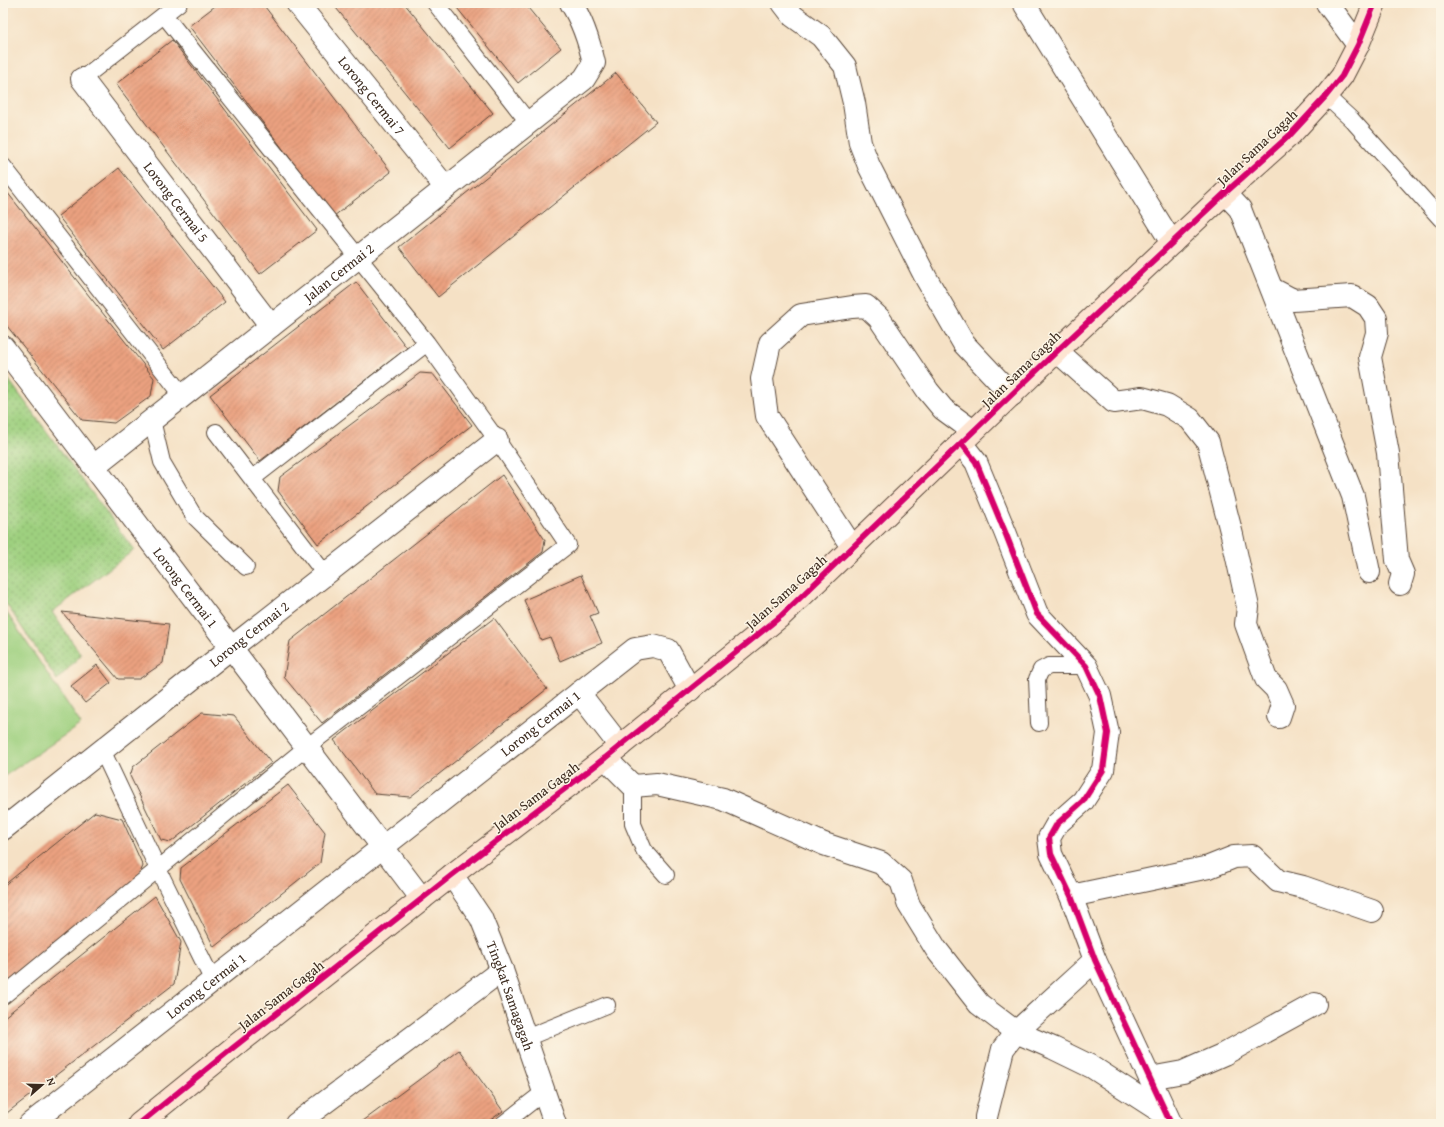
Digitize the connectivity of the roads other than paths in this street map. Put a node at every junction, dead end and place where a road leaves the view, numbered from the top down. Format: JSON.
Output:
{"nodes":[{"id":1,"x":179,"y":3,"type":"edge"},
{"id":2,"x":297,"y":3,"type":"edge"},
{"id":3,"x":435,"y":3,"type":"edge"},
{"id":4,"x":571,"y":3,"type":"edge"},
{"id":5,"x":783,"y":3,"type":"edge"},
{"id":6,"x":1327,"y":3,"type":"edge"},
{"id":7,"x":1375,"y":3,"type":"edge"},
{"id":8,"x":1025,"y":5,"type":"dead end"},
{"id":9,"x":164,"y":15,"type":"junction"},
{"id":10,"x":1358,"y":45,"type":"junction"},
{"id":11,"x":82,"y":79,"type":"joint"},
{"id":12,"x":1326,"y":96,"type":"junction"},
{"id":13,"x":529,"y":122,"type":"junction"},
{"id":14,"x":3,"y":166,"type":"edge"},
{"id":15,"x":446,"y":188,"type":"junction"},
{"id":16,"x":1226,"y":192,"type":"junction"},
{"id":17,"x":1441,"y":219,"type":"edge"},
{"id":18,"x":1172,"y":243,"type":"junction"},
{"id":19,"x":358,"y":257,"type":"junction"},
{"id":20,"x":1272,"y":288,"type":"junction"},
{"id":21,"x":271,"y":326,"type":"junction"},
{"id":22,"x":427,"y":343,"type":"junction"},
{"id":23,"x":3,"y":347,"type":"edge"},
{"id":24,"x":1057,"y":351,"type":"junction"},
{"id":25,"x":1012,"y":395,"type":"junction"},
{"id":26,"x":183,"y":396,"type":"junction"},
{"id":27,"x":152,"y":420,"type":"junction"},
{"id":28,"x":216,"y":432,"type":"dead end"},
{"id":29,"x":967,"y":437,"type":"junction"},
{"id":30,"x":497,"y":440,"type":"junction"},
{"id":31,"x":94,"y":466,"type":"junction"},
{"id":32,"x":252,"y":480,"type":"junction"},
{"id":33,"x":852,"y":547,"type":"junction"},
{"id":34,"x":246,"y":567,"type":"dead end"},
{"id":35,"x":1369,"y":572,"type":"dead end"},
{"id":36,"x":325,"y":574,"type":"junction"},
{"id":37,"x":1400,"y":584,"type":"dead end"},
{"id":38,"x":231,"y":648,"type":"junction"},
{"id":39,"x":1086,"y":666,"type":"junction"},
{"id":40,"x":690,"y":690,"type":"junction"},
{"id":41,"x":579,"y":693,"type":"junction"},
{"id":42,"x":1279,"y":717,"type":"dead end"},
{"id":43,"x":1039,"y":723,"type":"dead end"},
{"id":44,"x":307,"y":747,"type":"junction"},
{"id":45,"x":102,"y":750,"type":"junction"},
{"id":46,"x":613,"y":752,"type":"junction"},
{"id":47,"x":633,"y":786,"type":"junction"},
{"id":48,"x":3,"y":829,"type":"edge"},
{"id":49,"x":383,"y":847,"type":"junction"},
{"id":50,"x":158,"y":869,"type":"junction"},
{"id":51,"x":666,"y":874,"type":"dead end"},
{"id":52,"x":452,"y":875,"type":"junction"},
{"id":53,"x":1071,"y":896,"type":"junction"},
{"id":54,"x":422,"y":899,"type":"junction"},
{"id":55,"x":1372,"y":911,"type":"dead end"},
{"id":56,"x":1095,"y":960,"type":"junction"},
{"id":57,"x":502,"y":970,"type":"junction"},
{"id":58,"x":213,"y":981,"type":"junction"},
{"id":59,"x":3,"y":996,"type":"edge"},
{"id":60,"x":1315,"y":1004,"type":"dead end"},
{"id":61,"x":607,"y":1005,"type":"dead end"},
{"id":62,"x":1016,"y":1032,"type":"junction"},
{"id":63,"x":526,"y":1038,"type":"junction"},
{"id":64,"x":1150,"y":1078,"type":"junction"},
{"id":65,"x":544,"y":1092,"type":"junction"},
{"id":66,"x":1169,"y":1120,"type":"edge"},
{"id":67,"x":30,"y":1124,"type":"edge"},
{"id":68,"x":140,"y":1124,"type":"edge"},
{"id":69,"x":296,"y":1124,"type":"edge"},
{"id":70,"x":503,"y":1124,"type":"edge"},
{"id":71,"x":555,"y":1124,"type":"edge"},
{"id":72,"x":986,"y":1124,"type":"edge"}],
"edges":[{"from":1,"to":9,"type":"lane"},
{"from":2,"to":15,"type":"street","name":"Lorong Cermai 7"},
{"from":3,"to":13,"type":"lane"},
{"from":4,"to":13,"type":"street","name":"Jalan Cermai 2"},
{"from":5,"to":25,"type":"street"},
{"from":6,"to":10,"type":"street"},
{"from":7,"to":10,"type":"street","name":"Jalan Sama Gagah"},
{"from":8,"to":18,"type":"street"},
{"from":9,"to":11,"type":"lane"},
{"from":9,"to":19,"type":"lane"},
{"from":10,"to":12,"type":"street","name":"Jalan Sama Gagah"},
{"from":11,"to":21,"type":"street","name":"Lorong Cermai 5"},
{"from":12,"to":16,"type":"street","name":"Jalan Sama Gagah"},
{"from":12,"to":17,"type":"lane"},
{"from":13,"to":15,"type":"street","name":"Jalan Cermai 2"},
{"from":14,"to":26,"type":"lane"},
{"from":15,"to":19,"type":"street","name":"Jalan Cermai 2"},
{"from":16,"to":18,"type":"street","name":"Jalan Sama Gagah"},
{"from":16,"to":20,"type":"street"},
{"from":18,"to":24,"type":"street","name":"Jalan Sama Gagah"},
{"from":19,"to":21,"type":"street","name":"Jalan Cermai 2"},
{"from":19,"to":22,"type":"lane"},
{"from":20,"to":35,"type":"street"},
{"from":20,"to":37,"type":"street"},
{"from":21,"to":26,"type":"street","name":"Jalan Cermai 2"},
{"from":22,"to":30,"type":"lane"},
{"from":22,"to":32,"type":"lane"},
{"from":23,"to":31,"type":"street","name":"Lorong Cermai 1"},
{"from":24,"to":25,"type":"street","name":"Jalan Sama Gagah"},
{"from":24,"to":42,"type":"street"},
{"from":25,"to":29,"type":"street","name":"Jalan Sama Gagah"},
{"from":26,"to":27,"type":"street","name":"Jalan Cermai 2"},
{"from":27,"to":31,"type":"street","name":"Jalan Cermai 2"},
{"from":27,"to":34,"type":"lane"},
{"from":28,"to":32,"type":"lane"},
{"from":29,"to":33,"type":"street","name":"Jalan Sama Gagah"},
{"from":29,"to":33,"type":"street"},
{"from":29,"to":39,"type":"street"},
{"from":30,"to":36,"type":"street","name":"Lorong Cermai 2"},
{"from":30,"to":44,"type":"lane"},
{"from":31,"to":38,"type":"street","name":"Lorong Cermai 1"},
{"from":32,"to":36,"type":"lane"},
{"from":33,"to":40,"type":"street","name":"Jalan Sama Gagah"},
{"from":36,"to":38,"type":"street","name":"Lorong Cermai 2"},
{"from":38,"to":44,"type":"street","name":"Lorong Cermai 1"},
{"from":38,"to":45,"type":"street","name":"Lorong Cermai 2"},
{"from":39,"to":43,"type":"lane"},
{"from":39,"to":53,"type":"street"},
{"from":40,"to":41,"type":"street","name":"Lorong Cermai 1"},
{"from":40,"to":46,"type":"street","name":"Jalan Sama Gagah"},
{"from":41,"to":46,"type":"street"},
{"from":41,"to":49,"type":"street","name":"Lorong Cermai 1"},
{"from":44,"to":49,"type":"street","name":"Lorong Cermai 1"},
{"from":44,"to":50,"type":"lane"},
{"from":45,"to":48,"type":"street","name":"Lorong Cermai 2"},
{"from":45,"to":50,"type":"lane"},
{"from":46,"to":47,"type":"street"},
{"from":46,"to":52,"type":"street","name":"Jalan Sama Gagah"},
{"from":47,"to":51,"type":"lane"},
{"from":47,"to":62,"type":"street"},
{"from":49,"to":54,"type":"street","name":"Lorong Cermai 1"},
{"from":49,"to":58,"type":"street","name":"Lorong Cermai 1"},
{"from":50,"to":58,"type":"lane"},
{"from":50,"to":59,"type":"lane"},
{"from":52,"to":54,"type":"street","name":"Jalan Sama Gagah"},
{"from":52,"to":57,"type":"street","name":"Tingkat Samagagah"},
{"from":53,"to":55,"type":"street"},
{"from":53,"to":56,"type":"street"},
{"from":54,"to":68,"type":"street","name":"Jalan Sama Gagah"},
{"from":56,"to":62,"type":"street"},
{"from":56,"to":64,"type":"street"},
{"from":57,"to":63,"type":"street","name":"Tingkat Samagagah"},
{"from":57,"to":69,"type":"street"},
{"from":58,"to":67,"type":"street","name":"Lorong Cermai 1"},
{"from":60,"to":64,"type":"street"},
{"from":61,"to":63,"type":"lane"},
{"from":62,"to":66,"type":"street"},
{"from":62,"to":72,"type":"street"},
{"from":63,"to":65,"type":"street","name":"Tingkat Samagagah"},
{"from":64,"to":66,"type":"street"},
{"from":65,"to":70,"type":"lane"},
{"from":65,"to":71,"type":"street","name":"Tingkat Samagagah"}]}
